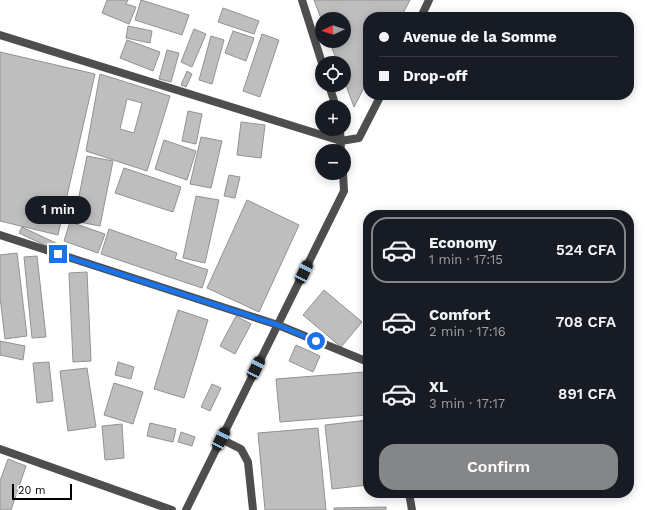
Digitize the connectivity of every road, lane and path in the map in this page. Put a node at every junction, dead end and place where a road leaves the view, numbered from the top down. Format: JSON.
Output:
{"nodes":[{"id":1,"x":302,"y":0,"type":"edge"},
{"id":2,"x":429,"y":0,"type":"edge"},
{"id":3,"x":423,"y":12,"type":"edge"},
{"id":4,"x":0,"y":35,"type":"edge"},
{"id":5,"x":320,"y":56,"type":"edge"},
{"id":6,"x":378,"y":100,"type":"edge"},
{"id":7,"x":341,"y":136,"type":"edge"},
{"id":8,"x":341,"y":141,"type":"junction"},
{"id":9,"x":343,"y":180,"type":"edge"},
{"id":10,"x":0,"y":235,"type":"edge"},
{"id":11,"x":278,"y":325,"type":"junction"},
{"id":12,"x":363,"y":360,"type":"edge"},
{"id":13,"x":221,"y":439,"type":"junction"},
{"id":14,"x":0,"y":449,"type":"edge"},
{"id":15,"x":410,"y":498,"type":"edge"},
{"id":16,"x":172,"y":510,"type":"edge"},
{"id":17,"x":186,"y":510,"type":"edge"},
{"id":18,"x":253,"y":510,"type":"edge"},
{"id":19,"x":412,"y":510,"type":"edge"}],
"edges":[{"from":1,"to":5,"type":"street"},
{"from":2,"to":3,"type":"street"},
{"from":4,"to":8,"type":"street"},
{"from":6,"to":8,"type":"street"},
{"from":7,"to":8,"type":"street"},
{"from":9,"to":11,"type":"street"},
{"from":10,"to":11,"type":"street"},
{"from":11,"to":12,"type":"street"},
{"from":11,"to":13,"type":"street"},
{"from":13,"to":17,"type":"street"},
{"from":13,"to":18,"type":"street"},
{"from":14,"to":16,"type":"street"},
{"from":15,"to":19,"type":"street"}]}
